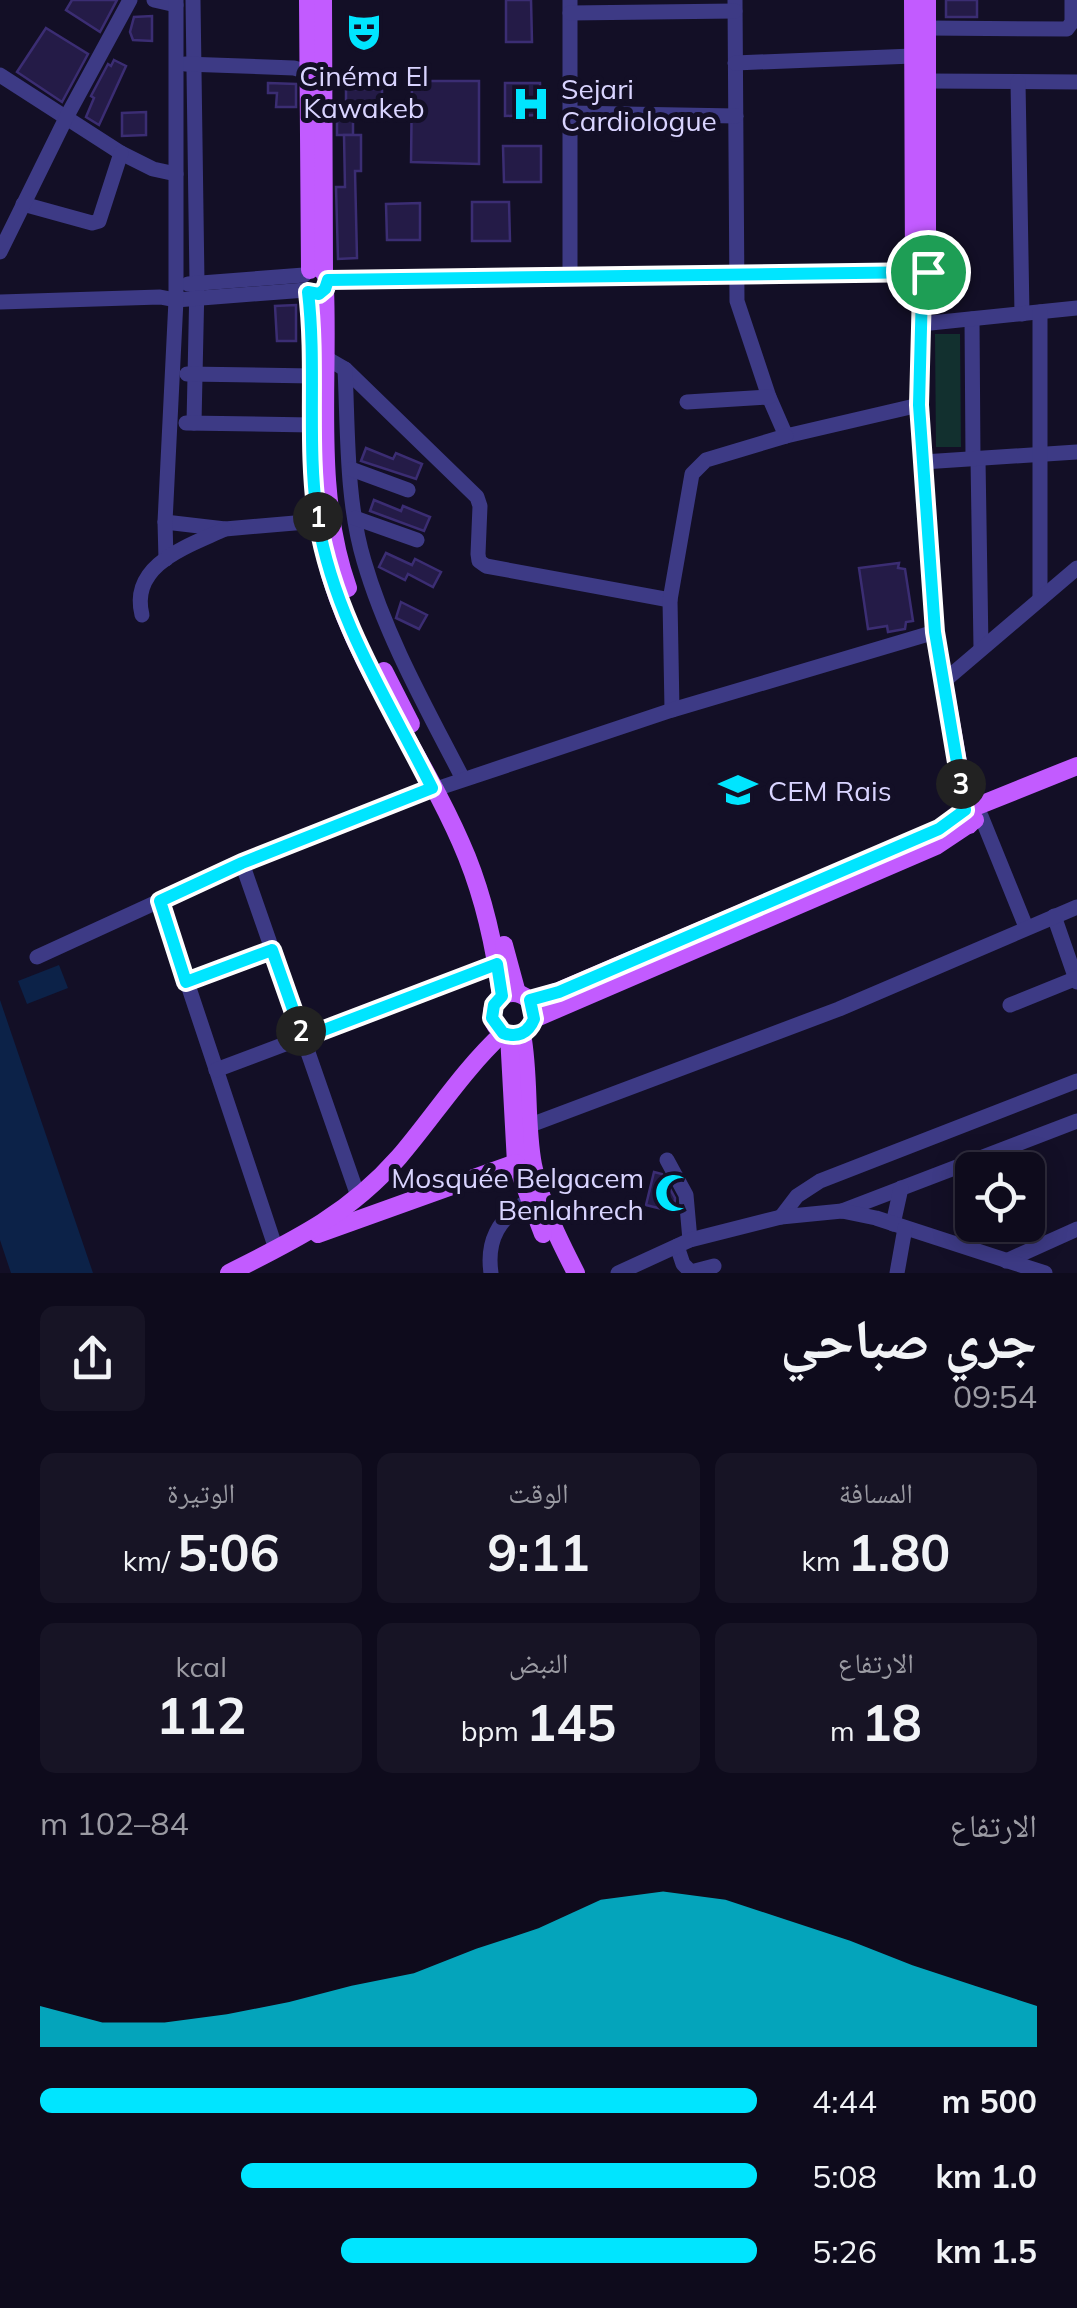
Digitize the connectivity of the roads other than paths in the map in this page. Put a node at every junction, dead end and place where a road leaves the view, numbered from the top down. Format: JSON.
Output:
{"nodes":[{"id":1,"x":130,"y":0,"type":"edge"},
{"id":2,"x":154,"y":0,"type":"edge"},
{"id":3,"x":194,"y":0,"type":"edge"},
{"id":4,"x":308,"y":0,"type":"edge"},
{"id":5,"x":323,"y":0,"type":"edge"},
{"id":6,"x":913,"y":0,"type":"edge"},
{"id":7,"x":927,"y":0,"type":"edge"},
{"id":8,"x":1072,"y":0,"type":"edge"},
{"id":9,"x":176,"y":2,"type":"edge"},
{"id":10,"x":735,"y":5,"type":"edge"},
{"id":11,"x":570,"y":6,"type":"edge"},
{"id":12,"x":927,"y":28,"type":"junction"},
{"id":13,"x":913,"y":56,"type":"junction"},
{"id":14,"x":735,"y":63,"type":"junction"},
{"id":15,"x":176,"y":64,"type":"junction"},
{"id":16,"x":194,"y":64,"type":"junction"},
{"id":17,"x":312,"y":68,"type":"junction"},
{"id":18,"x":0,"y":76,"type":"edge"},
{"id":19,"x":927,"y":81,"type":"junction"},
{"id":20,"x":1018,"y":82,"type":"junction"},
{"id":21,"x":1077,"y":82,"type":"edge"},
{"id":22,"x":570,"y":113,"type":"junction"},
{"id":23,"x":67,"y":116,"type":"junction"},
{"id":24,"x":736,"y":116,"type":"junction"},
{"id":25,"x":121,"y":153,"type":"junction"},
{"id":26,"x":176,"y":174,"type":"junction"},
{"id":27,"x":24,"y":204,"type":"junction"},
{"id":28,"x":0,"y":252,"type":"edge"},
{"id":29,"x":570,"y":276,"type":"junction"},
{"id":30,"x":735,"y":276,"type":"junction"},
{"id":31,"x":921,"y":278,"type":"junction"},
{"id":32,"x":315,"y":281,"type":"junction"},
{"id":33,"x":196,"y":291,"type":"junction"},
{"id":34,"x":171,"y":294,"type":"junction"},
{"id":35,"x":0,"y":302,"type":"edge"},
{"id":36,"x":1077,"y":308,"type":"edge"},
{"id":37,"x":1040,"y":312,"type":"junction"},
{"id":38,"x":1022,"y":314,"type":"junction"},
{"id":39,"x":972,"y":319,"type":"junction"},
{"id":40,"x":922,"y":324,"type":"junction"},
{"id":41,"x":318,"y":364,"type":"junction"},
{"id":42,"x":345,"y":369,"type":"junction"},
{"id":43,"x":173,"y":374,"type":"junction"},
{"id":44,"x":196,"y":374,"type":"junction"},
{"id":45,"x":768,"y":396,"type":"junction"},
{"id":46,"x":687,"y":402,"type":"dead end"},
{"id":47,"x":919,"y":405,"type":"junction"},
{"id":48,"x":172,"y":423,"type":"junction"},
{"id":49,"x":194,"y":423,"type":"junction"},
{"id":50,"x":312,"y":425,"type":"junction"},
{"id":51,"x":786,"y":436,"type":"junction"},
{"id":52,"x":1077,"y":452,"type":"edge"},
{"id":53,"x":1041,"y":455,"type":"junction"},
{"id":54,"x":975,"y":459,"type":"junction"},
{"id":55,"x":924,"y":462,"type":"junction"},
{"id":56,"x":352,"y":469,"type":"junction"},
{"id":57,"x":408,"y":490,"type":"dead end"},
{"id":58,"x":355,"y":518,"type":"junction"},
{"id":59,"x":318,"y":521,"type":"junction"},
{"id":60,"x":165,"y":522,"type":"junction"},
{"id":61,"x":225,"y":530,"type":"junction"},
{"id":62,"x":417,"y":540,"type":"dead end"},
{"id":63,"x":166,"y":559,"type":"junction"},
{"id":64,"x":1077,"y":568,"type":"edge"},
{"id":65,"x":1040,"y":599,"type":"junction"},
{"id":66,"x":670,"y":600,"type":"junction"},
{"id":67,"x":142,"y":614,"type":"dead end"},
{"id":68,"x":935,"y":632,"type":"junction"},
{"id":69,"x":981,"y":648,"type":"junction"},
{"id":70,"x":943,"y":682,"type":"junction"},
{"id":71,"x":672,"y":710,"type":"junction"},
{"id":72,"x":1077,"y":766,"type":"edge"},
{"id":73,"x":1077,"y":778,"type":"edge"},
{"id":74,"x":463,"y":779,"type":"junction"},
{"id":75,"x":437,"y":787,"type":"junction"},
{"id":76,"x":972,"y":817,"type":"junction"},
{"id":77,"x":242,"y":863,"type":"junction"},
{"id":78,"x":160,"y":901,"type":"junction"},
{"id":79,"x":1077,"y":907,"type":"edge"},
{"id":80,"x":1054,"y":916,"type":"junction"},
{"id":81,"x":1026,"y":927,"type":"junction"},
{"id":82,"x":272,"y":950,"type":"junction"},
{"id":83,"x":36,"y":957,"type":"dead end"},
{"id":84,"x":497,"y":964,"type":"junction"},
{"id":85,"x":1077,"y":980,"type":"edge"},
{"id":86,"x":186,"y":982,"type":"junction"},
{"id":87,"x":510,"y":1000,"type":"junction"},
{"id":88,"x":1010,"y":1005,"type":"dead end"},
{"id":89,"x":517,"y":1030,"type":"junction"},
{"id":90,"x":303,"y":1038,"type":"junction"},
{"id":91,"x":216,"y":1070,"type":"junction"},
{"id":92,"x":1077,"y":1081,"type":"edge"},
{"id":93,"x":455,"y":1086,"type":"junction"},
{"id":94,"x":1077,"y":1121,"type":"edge"},
{"id":95,"x":528,"y":1126,"type":"junction"},
{"id":96,"x":667,"y":1160,"type":"dead end"},
{"id":97,"x":516,"y":1164,"type":"junction"},
{"id":98,"x":901,"y":1188,"type":"junction"},
{"id":99,"x":358,"y":1196,"type":"junction"},
{"id":100,"x":528,"y":1201,"type":"junction"},
{"id":101,"x":842,"y":1211,"type":"junction"},
{"id":102,"x":781,"y":1217,"type":"junction"},
{"id":103,"x":899,"y":1226,"type":"junction"},
{"id":104,"x":1077,"y":1229,"type":"edge"},
{"id":105,"x":683,"y":1243,"type":"junction"},
{"id":106,"x":276,"y":1250,"type":"junction"},
{"id":107,"x":1006,"y":1260,"type":"junction"},
{"id":108,"x":714,"y":1266,"type":"dead end"},
{"id":109,"x":229,"y":1273,"type":"edge"},
{"id":110,"x":491,"y":1273,"type":"edge"},
{"id":111,"x":562,"y":1273,"type":"edge"},
{"id":112,"x":576,"y":1273,"type":"edge"},
{"id":113,"x":618,"y":1273,"type":"edge"},
{"id":114,"x":897,"y":1273,"type":"edge"},
{"id":115,"x":1045,"y":1273,"type":"edge"}],
"edges":[{"from":1,"to":23,"type":"street"},
{"from":2,"to":9,"type":"street"},
{"from":3,"to":16,"type":"street"},
{"from":4,"to":17,"type":"main road"},
{"from":5,"to":17,"type":"main road"},
{"from":6,"to":13,"type":"main road"},
{"from":7,"to":12,"type":"main road"},
{"from":8,"to":12,"type":"street"},
{"from":9,"to":15,"type":"street"},
{"from":10,"to":11,"type":"street"},
{"from":10,"to":14,"type":"street"},
{"from":11,"to":22,"type":"street"},
{"from":12,"to":19,"type":"main road"},
{"from":13,"to":14,"type":"street"},
{"from":13,"to":31,"type":"main road"},
{"from":14,"to":24,"type":"street"},
{"from":15,"to":16,"type":"street"},
{"from":15,"to":26,"type":"street"},
{"from":16,"to":17,"type":"street"},
{"from":16,"to":33,"type":"street"},
{"from":17,"to":32,"type":"main road"},
{"from":18,"to":23,"type":"street"},
{"from":19,"to":20,"type":"street"},
{"from":19,"to":31,"type":"main road"},
{"from":20,"to":21,"type":"street"},
{"from":20,"to":38,"type":"street"},
{"from":22,"to":24,"type":"street"},
{"from":22,"to":29,"type":"street"},
{"from":23,"to":25,"type":"street"},
{"from":23,"to":27,"type":"street"},
{"from":24,"to":30,"type":"street"},
{"from":25,"to":26,"type":"street"},
{"from":25,"to":27,"type":"street"},
{"from":26,"to":34,"type":"street"},
{"from":27,"to":28,"type":"street"},
{"from":29,"to":30,"type":"street"},
{"from":29,"to":32,"type":"street"},
{"from":30,"to":31,"type":"street"},
{"from":30,"to":45,"type":"street"},
{"from":31,"to":40,"type":"main road"},
{"from":32,"to":33,"type":"street"},
{"from":32,"to":41,"type":"main road"},
{"from":33,"to":34,"type":"street"},
{"from":33,"to":44,"type":"street"},
{"from":34,"to":35,"type":"street"},
{"from":34,"to":43,"type":"street"},
{"from":36,"to":37,"type":"street"},
{"from":37,"to":38,"type":"street"},
{"from":37,"to":53,"type":"street"},
{"from":38,"to":39,"type":"street"},
{"from":39,"to":40,"type":"street"},
{"from":39,"to":54,"type":"street"},
{"from":40,"to":47,"type":"main road"},
{"from":41,"to":42,"type":"street"},
{"from":41,"to":44,"type":"street"},
{"from":41,"to":50,"type":"main road"},
{"from":41,"to":75,"type":"main road"},
{"from":42,"to":56,"type":"street"},
{"from":42,"to":66,"type":"street"},
{"from":43,"to":44,"type":"street"},
{"from":43,"to":48,"type":"street"},
{"from":44,"to":49,"type":"street"},
{"from":45,"to":46,"type":"street"},
{"from":45,"to":51,"type":"street"},
{"from":47,"to":51,"type":"street"},
{"from":47,"to":55,"type":"main road"},
{"from":48,"to":49,"type":"street"},
{"from":48,"to":60,"type":"street"},
{"from":49,"to":50,"type":"street"},
{"from":50,"to":59,"type":"main road"},
{"from":51,"to":66,"type":"street"},
{"from":52,"to":53,"type":"street"},
{"from":53,"to":54,"type":"street"},
{"from":53,"to":65,"type":"street"},
{"from":54,"to":55,"type":"street"},
{"from":54,"to":69,"type":"street"},
{"from":55,"to":68,"type":"main road"},
{"from":56,"to":57,"type":"street"},
{"from":56,"to":58,"type":"street"},
{"from":58,"to":62,"type":"street"},
{"from":58,"to":74,"type":"street"},
{"from":59,"to":61,"type":"street"},
{"from":59,"to":75,"type":"main road"},
{"from":60,"to":61,"type":"street"},
{"from":60,"to":63,"type":"street"},
{"from":61,"to":63,"type":"street"},
{"from":63,"to":67,"type":"street"},
{"from":64,"to":65,"type":"street"},
{"from":65,"to":69,"type":"street"},
{"from":66,"to":71,"type":"street"},
{"from":68,"to":70,"type":"main road"},
{"from":68,"to":71,"type":"street"},
{"from":69,"to":70,"type":"street"},
{"from":70,"to":76,"type":"main road"},
{"from":71,"to":74,"type":"street"},
{"from":72,"to":76,"type":"main road"},
{"from":73,"to":76,"type":"main road"},
{"from":74,"to":75,"type":"street"},
{"from":75,"to":77,"type":"street"},
{"from":75,"to":84,"type":"main road"},
{"from":75,"to":87,"type":"main road"},
{"from":76,"to":81,"type":"street"},
{"from":76,"to":87,"type":"main road"},
{"from":76,"to":89,"type":"main road"},
{"from":77,"to":78,"type":"street"},
{"from":77,"to":82,"type":"street"},
{"from":78,"to":83,"type":"street"},
{"from":78,"to":86,"type":"street"},
{"from":79,"to":80,"type":"street"},
{"from":80,"to":81,"type":"street"},
{"from":80,"to":85,"type":"street"},
{"from":81,"to":95,"type":"street"},
{"from":82,"to":86,"type":"street"},
{"from":82,"to":90,"type":"street"},
{"from":84,"to":87,"type":"main road"},
{"from":84,"to":90,"type":"street"},
{"from":85,"to":88,"type":"street"},
{"from":86,"to":91,"type":"street"},
{"from":87,"to":89,"type":"main road"},
{"from":87,"to":89,"type":"main road"},
{"from":87,"to":93,"type":"main road"},
{"from":89,"to":93,"type":"main road"},
{"from":89,"to":95,"type":"main road"},
{"from":89,"to":97,"type":"main road"},
{"from":90,"to":91,"type":"street"},
{"from":90,"to":99,"type":"street"},
{"from":91,"to":106,"type":"street"},
{"from":92,"to":102,"type":"street"},
{"from":93,"to":99,"type":"main road"},
{"from":94,"to":98,"type":"street"},
{"from":95,"to":112,"type":"main road"},
{"from":96,"to":105,"type":"street"},
{"from":97,"to":100,"type":"main road"},
{"from":97,"to":106,"type":"main road"},
{"from":98,"to":101,"type":"street"},
{"from":98,"to":103,"type":"street"},
{"from":99,"to":106,"type":"main road"},
{"from":100,"to":110,"type":"street"},
{"from":100,"to":111,"type":"main road"},
{"from":101,"to":102,"type":"street"},
{"from":101,"to":103,"type":"street"},
{"from":102,"to":105,"type":"street"},
{"from":103,"to":107,"type":"street"},
{"from":103,"to":114,"type":"street"},
{"from":104,"to":107,"type":"street"},
{"from":105,"to":108,"type":"street"},
{"from":105,"to":113,"type":"street"},
{"from":106,"to":109,"type":"main road"},
{"from":107,"to":115,"type":"street"}]}
